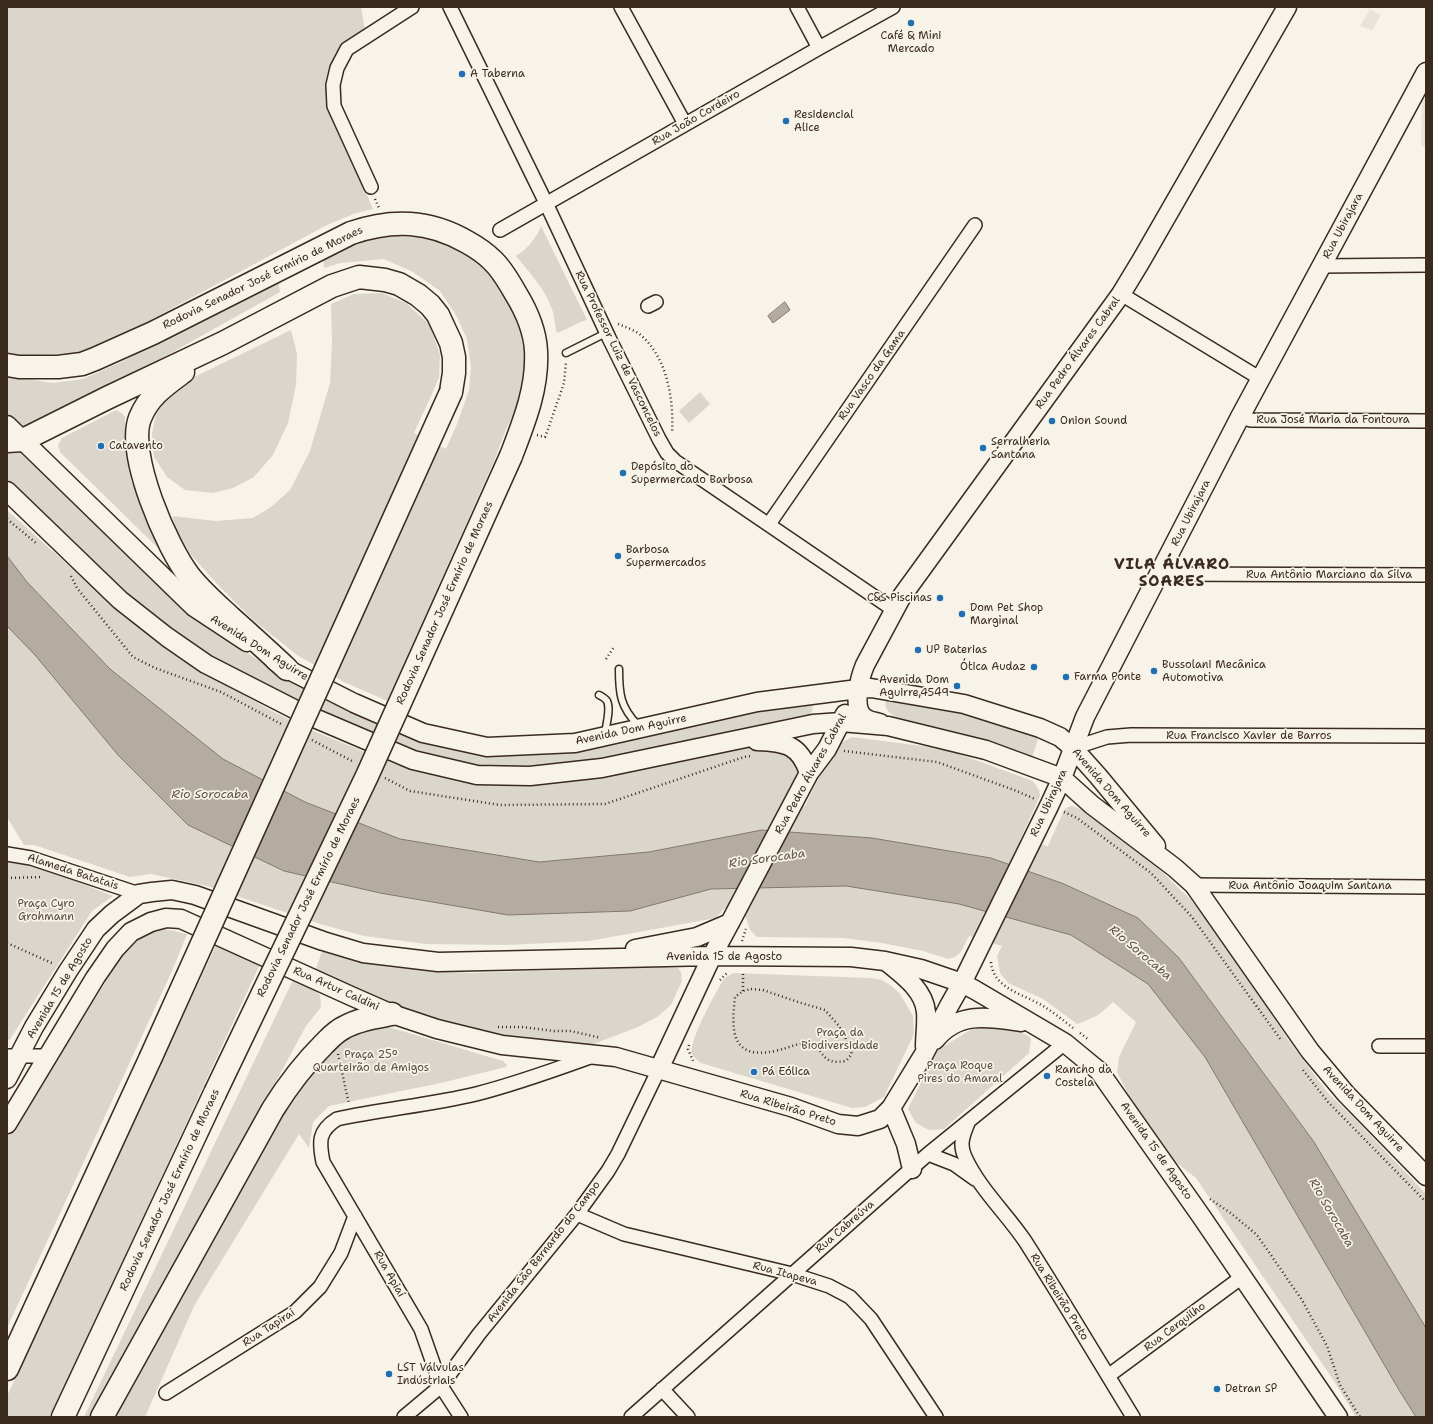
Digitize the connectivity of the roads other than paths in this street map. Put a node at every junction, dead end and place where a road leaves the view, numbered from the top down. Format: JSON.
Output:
{"nodes":[{"id":1,"x":412,"y":7,"type":"edge"},
{"id":2,"x":450,"y":7,"type":"edge"},
{"id":3,"x":621,"y":7,"type":"edge"},
{"id":4,"x":797,"y":7,"type":"edge"},
{"id":5,"x":893,"y":7,"type":"edge"},
{"id":6,"x":1287,"y":7,"type":"edge"},
{"id":7,"x":819,"y":48,"type":"junction"},
{"id":8,"x":1426,"y":72,"type":"edge"},
{"id":9,"x":685,"y":124,"type":"junction"},
{"id":10,"x":373,"y":193,"type":"road end"},
{"id":11,"x":546,"y":203,"type":"junction"},
{"id":12,"x":975,"y":225,"type":"dead end"},
{"id":13,"x":500,"y":230,"type":"dead end"},
{"id":14,"x":1426,"y":265,"type":"edge"},
{"id":15,"x":1322,"y":266,"type":"junction"},
{"id":16,"x":1121,"y":294,"type":"junction"},
{"id":17,"x":606,"y":333,"type":"junction"},
{"id":18,"x":223,"y":343,"type":"junction"},
{"id":19,"x":566,"y":353,"type":"road end"},
{"id":20,"x":7,"y":365,"type":"edge"},
{"id":21,"x":1261,"y":379,"type":"junction"},
{"id":22,"x":1240,"y":417,"type":"junction"},
{"id":23,"x":1426,"y":421,"type":"edge"},
{"id":24,"x":7,"y":425,"type":"edge"},
{"id":25,"x":15,"y":440,"type":"edge"},
{"id":26,"x":7,"y":492,"type":"edge"},
{"id":27,"x":769,"y":524,"type":"junction"},
{"id":28,"x":1160,"y":574,"type":"junction"},
{"id":29,"x":1426,"y":575,"type":"edge"},
{"id":30,"x":894,"y":610,"type":"junction"},
{"id":31,"x":288,"y":669,"type":"junction"},
{"id":32,"x":619,"y":669,"type":"dead end"},
{"id":33,"x":858,"y":689,"type":"junction"},
{"id":34,"x":598,"y":694,"type":"dead end"},
{"id":35,"x":841,"y":722,"type":"junction"},
{"id":36,"x":888,"y":726,"type":"junction"},
{"id":37,"x":641,"y":728,"type":"junction"},
{"id":38,"x":1426,"y":736,"type":"edge"},
{"id":39,"x":604,"y":737,"type":"junction"},
{"id":40,"x":733,"y":741,"type":"junction"},
{"id":41,"x":1073,"y":748,"type":"junction"},
{"id":42,"x":807,"y":778,"type":"junction"},
{"id":43,"x":1062,"y":778,"type":"junction"},
{"id":44,"x":7,"y":854,"type":"edge"},
{"id":45,"x":1175,"y":868,"type":"junction"},
{"id":46,"x":1194,"y":885,"type":"junction"},
{"id":47,"x":1426,"y":887,"type":"edge"},
{"id":48,"x":139,"y":894,"type":"junction"},
{"id":49,"x":731,"y":920,"type":"junction"},
{"id":50,"x":712,"y":956,"type":"junction"},
{"id":51,"x":593,"y":958,"type":"junction"},
{"id":52,"x":886,"y":961,"type":"junction"},
{"id":53,"x":962,"y":983,"type":"junction"},
{"id":54,"x":392,"y":1014,"type":"junction"},
{"id":55,"x":1032,"y":1024,"type":"junction"},
{"id":56,"x":1065,"y":1043,"type":"junction"},
{"id":57,"x":1379,"y":1046,"type":"dead end"},
{"id":58,"x":1426,"y":1046,"type":"edge"},
{"id":59,"x":924,"y":1054,"type":"junction"},
{"id":60,"x":14,"y":1055,"type":"edge"},
{"id":61,"x":596,"y":1055,"type":"junction"},
{"id":62,"x":49,"y":1056,"type":"junction"},
{"id":63,"x":659,"y":1069,"type":"junction"},
{"id":64,"x":7,"y":1079,"type":"edge"},
{"id":65,"x":891,"y":1108,"type":"junction"},
{"id":66,"x":968,"y":1121,"type":"junction"},
{"id":67,"x":7,"y":1124,"type":"edge"},
{"id":68,"x":322,"y":1133,"type":"joint"},
{"id":69,"x":928,"y":1154,"type":"junction"},
{"id":70,"x":912,"y":1169,"type":"junction"},
{"id":71,"x":1426,"y":1176,"type":"edge"},
{"id":72,"x":980,"y":1182,"type":"junction"},
{"id":73,"x":577,"y":1214,"type":"junction"},
{"id":74,"x":355,"y":1216,"type":"junction"},
{"id":75,"x":792,"y":1274,"type":"junction"},
{"id":76,"x":1242,"y":1277,"type":"junction"},
{"id":77,"x":7,"y":1369,"type":"edge"},
{"id":78,"x":1108,"y":1376,"type":"junction"},
{"id":79,"x":441,"y":1386,"type":"junction"},
{"id":80,"x":662,"y":1389,"type":"junction"},
{"id":81,"x":166,"y":1393,"type":"dead end"},
{"id":82,"x":63,"y":1417,"type":"edge"},
{"id":83,"x":102,"y":1417,"type":"edge"},
{"id":84,"x":404,"y":1417,"type":"edge"},
{"id":85,"x":461,"y":1417,"type":"edge"},
{"id":86,"x":631,"y":1417,"type":"edge"},
{"id":87,"x":688,"y":1417,"type":"edge"},
{"id":88,"x":936,"y":1417,"type":"edge"},
{"id":89,"x":1133,"y":1417,"type":"edge"},
{"id":90,"x":1338,"y":1417,"type":"edge"}],
"edges":[{"from":1,"to":10,"type":"street"},
{"from":2,"to":11,"type":"street","name":"Rua Professor Luiz de Vasconcelos"},
{"from":3,"to":9,"type":"street"},
{"from":4,"to":7,"type":"street"},
{"from":5,"to":7,"type":"street","name":"Rua João Cordeiro"},
{"from":6,"to":16,"type":"main road","name":"Rua Pedro Álvares Cabral"},
{"from":7,"to":9,"type":"street","name":"Rua João Cordeiro"},
{"from":8,"to":15,"type":"main road","name":"Rua Ubirajara"},
{"from":9,"to":11,"type":"street","name":"Rua João Cordeiro"},
{"from":11,"to":13,"type":"street","name":"Rua João Cordeiro"},
{"from":11,"to":17,"type":"street","name":"Rua Professor Luiz de Vasconcelos"},
{"from":12,"to":27,"type":"street","name":"Rua Vasco da Gama"},
{"from":14,"to":15,"type":"street"},
{"from":15,"to":21,"type":"main road","name":"Rua Ubirajara"},
{"from":16,"to":21,"type":"street"},
{"from":16,"to":30,"type":"main road","name":"Rua Pedro Álvares Cabral"},
{"from":17,"to":19,"type":"lane"},
{"from":17,"to":27,"type":"street","name":"Rua Professor Luiz de Vasconcelos"},
{"from":18,"to":25,"type":"highway"},
{"from":18,"to":31,"type":"highway"},
{"from":18,"to":77,"type":"highway","bridge":true},
{"from":20,"to":82,"type":"highway","name":"Rodovia Senador José Ermírio de Moraes","bridge":true},
{"from":21,"to":22,"type":"main road","name":"Rua Ubirajara"},
{"from":22,"to":23,"type":"street","name":"Rua José Maria da Fontoura"},
{"from":22,"to":28,"type":"main road","name":"Rua Ubirajara"},
{"from":24,"to":25,"type":"main road","name":"Avenida Dom Aguirre"},
{"from":25,"to":31,"type":"main road","name":"Avenida Dom Aguirre"},
{"from":26,"to":40,"type":"main road","name":"Avenida Dom Aguirre"},
{"from":27,"to":30,"type":"street","name":"Rua Professor Luiz de Vasconcelos"},
{"from":28,"to":29,"type":"street","name":"Rua Antônio Marciano da Silva"},
{"from":28,"to":41,"type":"main road","name":"Rua Ubirajara"},
{"from":30,"to":33,"type":"main road","name":"Rua Pedro Álvares Cabral"},
{"from":31,"to":39,"type":"main road","name":"Avenida Dom Aguirre"},
{"from":32,"to":37,"type":"lane"},
{"from":33,"to":35,"type":"main road","name":"Rua Pedro Álvares Cabral"},
{"from":33,"to":36,"type":"main road","name":"Rua Pedro Álvares Cabral"},
{"from":33,"to":37,"type":"main road","name":"Avenida Dom Aguirre"},
{"from":33,"to":41,"type":"main road","name":"Avenida Dom Aguirre"},
{"from":34,"to":39,"type":"lane"},
{"from":35,"to":36,"type":"main road","name":"Avenida Dom Aguirre"},
{"from":35,"to":40,"type":"main road","name":"Avenida Dom Aguirre"},
{"from":35,"to":42,"type":"main road","name":"Rua Pedro Álvares Cabral"},
{"from":36,"to":43,"type":"main road","name":"Avenida Dom Aguirre"},
{"from":37,"to":39,"type":"main road","name":"Avenida Dom Aguirre"},
{"from":38,"to":41,"type":"street","name":"Rua Francisco Xavier de Barros"},
{"from":40,"to":42,"type":"main road"},
{"from":41,"to":43,"type":"main road","name":"Rua Ubirajara"},
{"from":41,"to":45,"type":"main road","name":"Avenida Dom Aguirre"},
{"from":42,"to":49,"type":"main road","name":"Rua Pedro Álvares Cabral"},
{"from":43,"to":45,"type":"main road","name":"Avenida Dom Aguirre"},
{"from":43,"to":53,"type":"main road","name":"Rua Ubirajara"},
{"from":44,"to":48,"type":"street","name":"Alameda Batatais"},
{"from":45,"to":46,"type":"main road","name":"Avenida Dom Aguirre"},
{"from":46,"to":47,"type":"street","name":"Rua Antônio Joaquim Santana"},
{"from":46,"to":71,"type":"main road","name":"Avenida Dom Aguirre"},
{"from":48,"to":51,"type":"main road","name":"Avenida 15 de Agosto"},
{"from":48,"to":60,"type":"main road","name":"Avenida 15 de Agosto"},
{"from":49,"to":50,"type":"main road"},
{"from":49,"to":51,"type":"main road"},
{"from":50,"to":51,"type":"main road","name":"Avenida 15 de Agosto"},
{"from":50,"to":52,"type":"main road","name":"Avenida 15 de Agosto"},
{"from":50,"to":63,"type":"main road"},
{"from":52,"to":53,"type":"main road","name":"Avenida 15 de Agosto"},
{"from":52,"to":59,"type":"main road"},
{"from":53,"to":55,"type":"main road","name":"Avenida 15 de Agosto"},
{"from":53,"to":59,"type":"main road","name":"Rua Ribeirão Preto"},
{"from":54,"to":61,"type":"main road","name":"Rua Artur Caldini"},
{"from":54,"to":62,"type":"main road","name":"Rua Artur Caldini"},
{"from":54,"to":83,"type":"highway"},
{"from":55,"to":56,"type":"main road","name":"Avenida 15 de Agosto"},
{"from":55,"to":59,"type":"main road"},
{"from":56,"to":66,"type":"street","name":"Rua Cabreúva"},
{"from":56,"to":76,"type":"main road","name":"Avenida 15 de Agosto"},
{"from":57,"to":58,"type":"street"},
{"from":59,"to":65,"type":"main road","name":"Rua Ribeirão Preto"},
{"from":60,"to":62,"type":"street"},
{"from":60,"to":64,"type":"main road","name":"Avenida 15 de Agosto"},
{"from":61,"to":63,"type":"main road","name":"Rua Artur Caldini"},
{"from":61,"to":68,"type":"street","name":"Rua Artur Caldini"},
{"from":62,"to":67,"type":"main road","name":"Rua Artur Caldini"},
{"from":63,"to":65,"type":"main road","name":"Rua Ribeirão Preto"},
{"from":63,"to":73,"type":"street","name":"Avenida São Bernardo do Campo"},
{"from":65,"to":70,"type":"main road"},
{"from":66,"to":69,"type":"street","name":"Rua Cabreúva"},
{"from":66,"to":72,"type":"street","name":"Rua Ribeirão Preto"},
{"from":68,"to":74,"type":"street","name":"Rua Apiaí"},
{"from":69,"to":70,"type":"street","name":"Rua Cabreúva"},
{"from":69,"to":72,"type":"street","name":"Rua Ribeirão Preto"},
{"from":70,"to":75,"type":"street","name":"Rua Cabreúva"},
{"from":72,"to":78,"type":"street","name":"Rua Ribeirão Preto"},
{"from":73,"to":75,"type":"street","name":"Rua Itapeva"},
{"from":73,"to":79,"type":"street","name":"Avenida São Bernardo do Campo"},
{"from":74,"to":79,"type":"street","name":"Rua Apiaí"},
{"from":74,"to":81,"type":"street","name":"Rua Tapirai"},
{"from":75,"to":80,"type":"street","name":"Rua Cabreúva"},
{"from":75,"to":88,"type":"street","name":"Rua Itapeva"},
{"from":76,"to":78,"type":"street","name":"Rua Cerquilho"},
{"from":76,"to":90,"type":"main road","name":"Avenida 15 de Agosto"},
{"from":78,"to":89,"type":"street","name":"Rua Ribeirão Preto"},
{"from":79,"to":84,"type":"street","name":"Avenida São Bernardo do Campo"},
{"from":79,"to":85,"type":"street","name":"Rua Apiaí"},
{"from":80,"to":86,"type":"street","name":"Rua Cabreúva"},
{"from":80,"to":87,"type":"street"}]}
